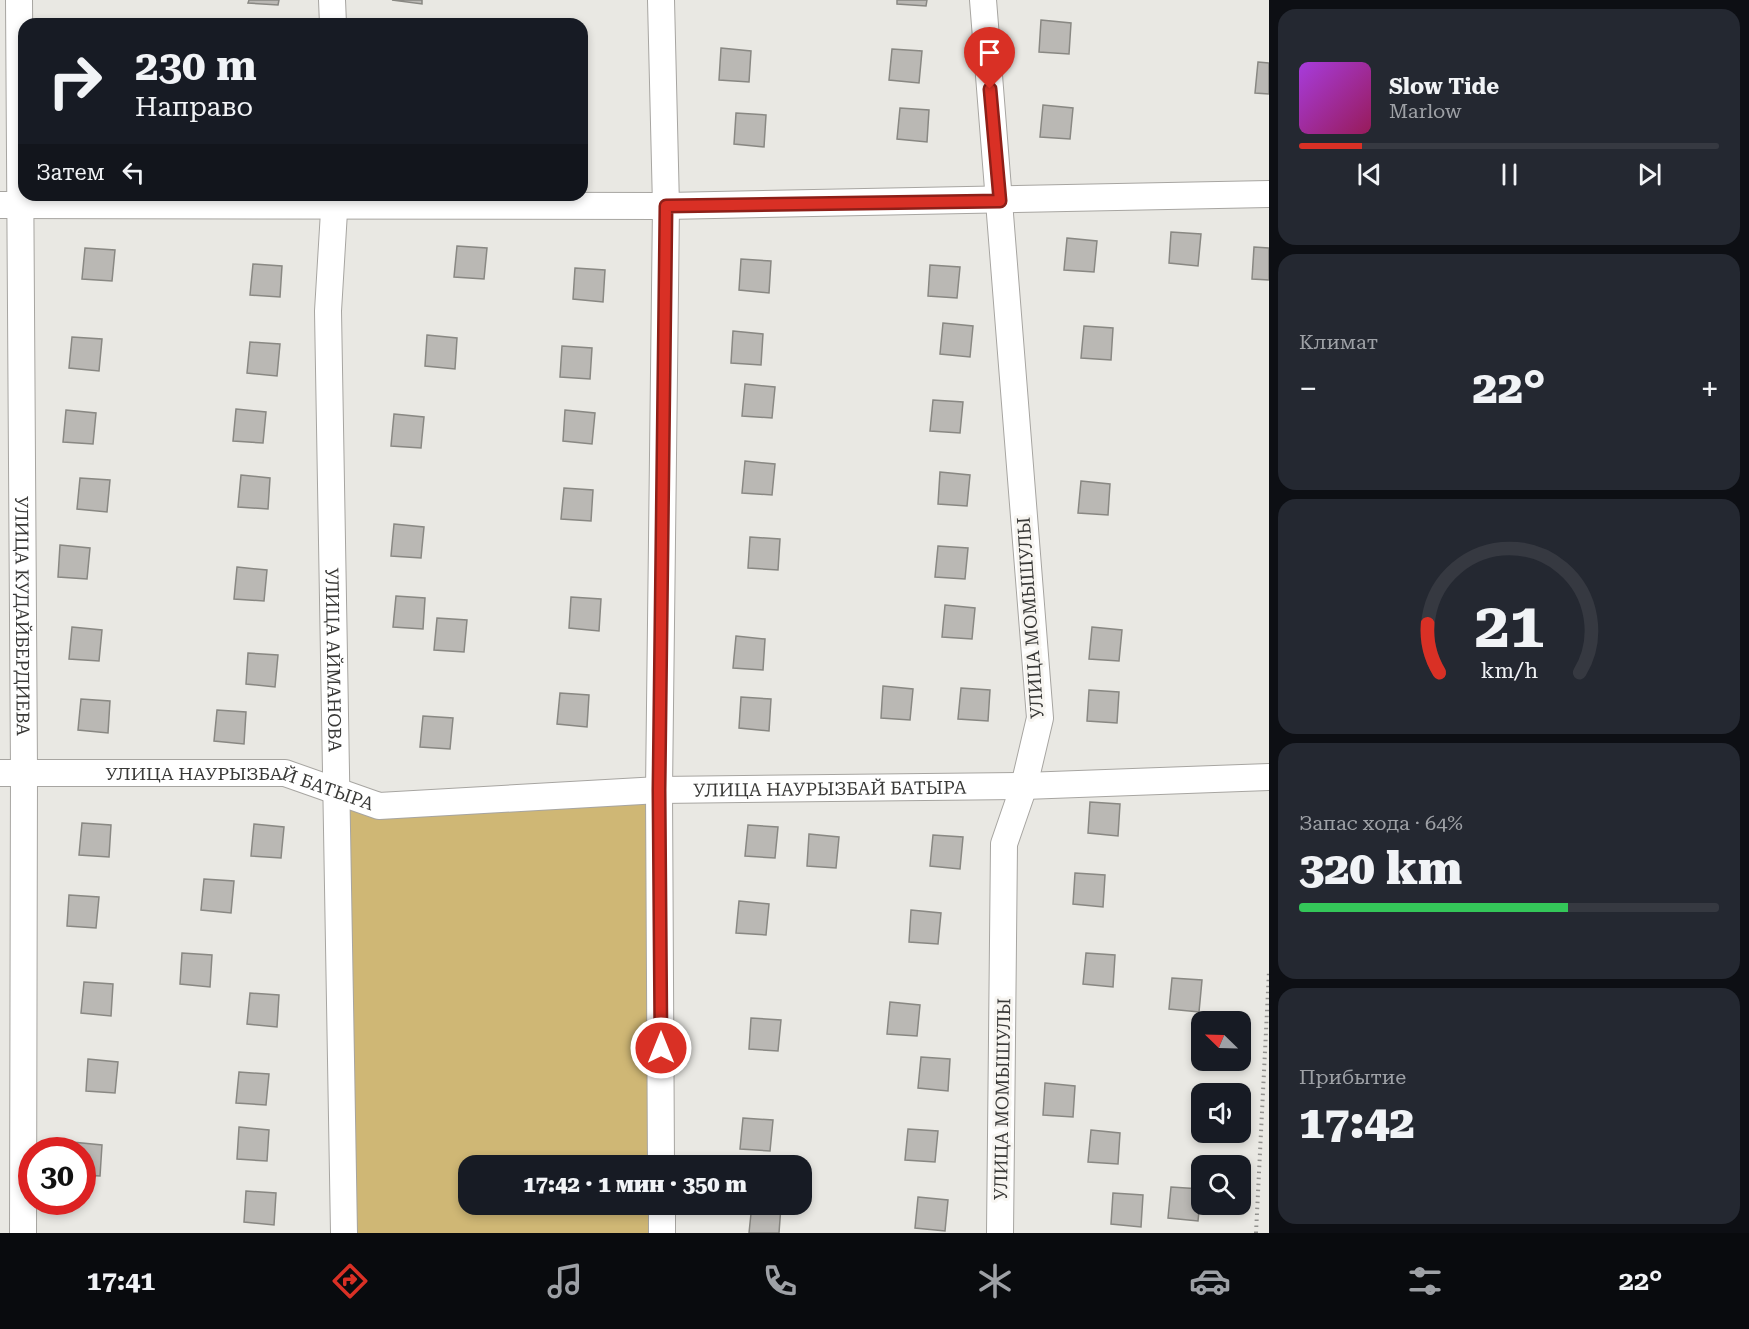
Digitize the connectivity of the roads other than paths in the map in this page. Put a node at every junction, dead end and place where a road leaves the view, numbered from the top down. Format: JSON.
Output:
{"nodes":[{"id":1,"x":19,"y":0,"type":"edge"},
{"id":2,"x":332,"y":0,"type":"edge"},
{"id":3,"x":662,"y":0,"type":"edge"},
{"id":4,"x":983,"y":0,"type":"edge"},
{"id":5,"x":18,"y":18,"type":"edge"},
{"id":6,"x":333,"y":18,"type":"edge"},
{"id":7,"x":18,"y":20,"type":"edge"},
{"id":8,"x":1269,"y":194,"type":"edge"},
{"id":9,"x":335,"y":201,"type":"edge"},
{"id":10,"x":1000,"y":201,"type":"junction"},
{"id":11,"x":9,"y":205,"type":"edge"},
{"id":12,"x":666,"y":206,"type":"junction"},
{"id":13,"x":12,"y":772,"type":"edge"},
{"id":14,"x":1269,"y":777,"type":"edge"},
{"id":15,"x":1024,"y":786,"type":"junction"},
{"id":16,"x":659,"y":790,"type":"junction"},
{"id":17,"x":339,"y":791,"type":"junction"},
{"id":18,"x":661,"y":1155,"type":"edge"},
{"id":19,"x":662,"y":1215,"type":"edge"},
{"id":20,"x":23,"y":1233,"type":"edge"},
{"id":21,"x":344,"y":1233,"type":"edge"},
{"id":22,"x":662,"y":1233,"type":"edge"},
{"id":23,"x":1000,"y":1233,"type":"edge"}],
"edges":[{"from":1,"to":5,"type":"street","name":"УЛИЦА КУДАЙБЕРДИЕВА"},
{"from":2,"to":6,"type":"street"},
{"from":3,"to":12,"type":"street"},
{"from":4,"to":10,"type":"street","name":"УЛИЦА МОМЫШУЛЫ"},
{"from":7,"to":11,"type":"street","name":"УЛИЦА КУДАЙБЕРДИЕВА"},
{"from":8,"to":10,"type":"street"},
{"from":9,"to":11,"type":"street"},
{"from":9,"to":12,"type":"street"},
{"from":9,"to":17,"type":"street","name":"УЛИЦА АЙМАНОВА"},
{"from":10,"to":12,"type":"street"},
{"from":10,"to":15,"type":"street","name":"УЛИЦА МОМЫШУЛЫ"},
{"from":11,"to":13,"type":"street","name":"УЛИЦА КУДАЙБЕРДИЕВА"},
{"from":12,"to":16,"type":"street"},
{"from":13,"to":17,"type":"street","name":"УЛИЦА НАУРЫЗБАЙ БАТЫРА"},
{"from":13,"to":20,"type":"street","name":"УЛИЦА КУДАЙБЕРДИЕВА"},
{"from":14,"to":15,"type":"street","name":"УЛИЦА НАУРЫЗБАЙ БАТЫРА"},
{"from":15,"to":16,"type":"street","name":"УЛИЦА НАУРЫЗБАЙ БАТЫРА"},
{"from":15,"to":23,"type":"street","name":"УЛИЦА МОМЫШУЛЫ"},
{"from":16,"to":17,"type":"street","name":"УЛИЦА НАУРЫЗБАЙ БАТЫРА"},
{"from":16,"to":18,"type":"street"},
{"from":17,"to":21,"type":"street","name":"УЛИЦА АЙМАНОВА"},
{"from":19,"to":22,"type":"street"}]}
